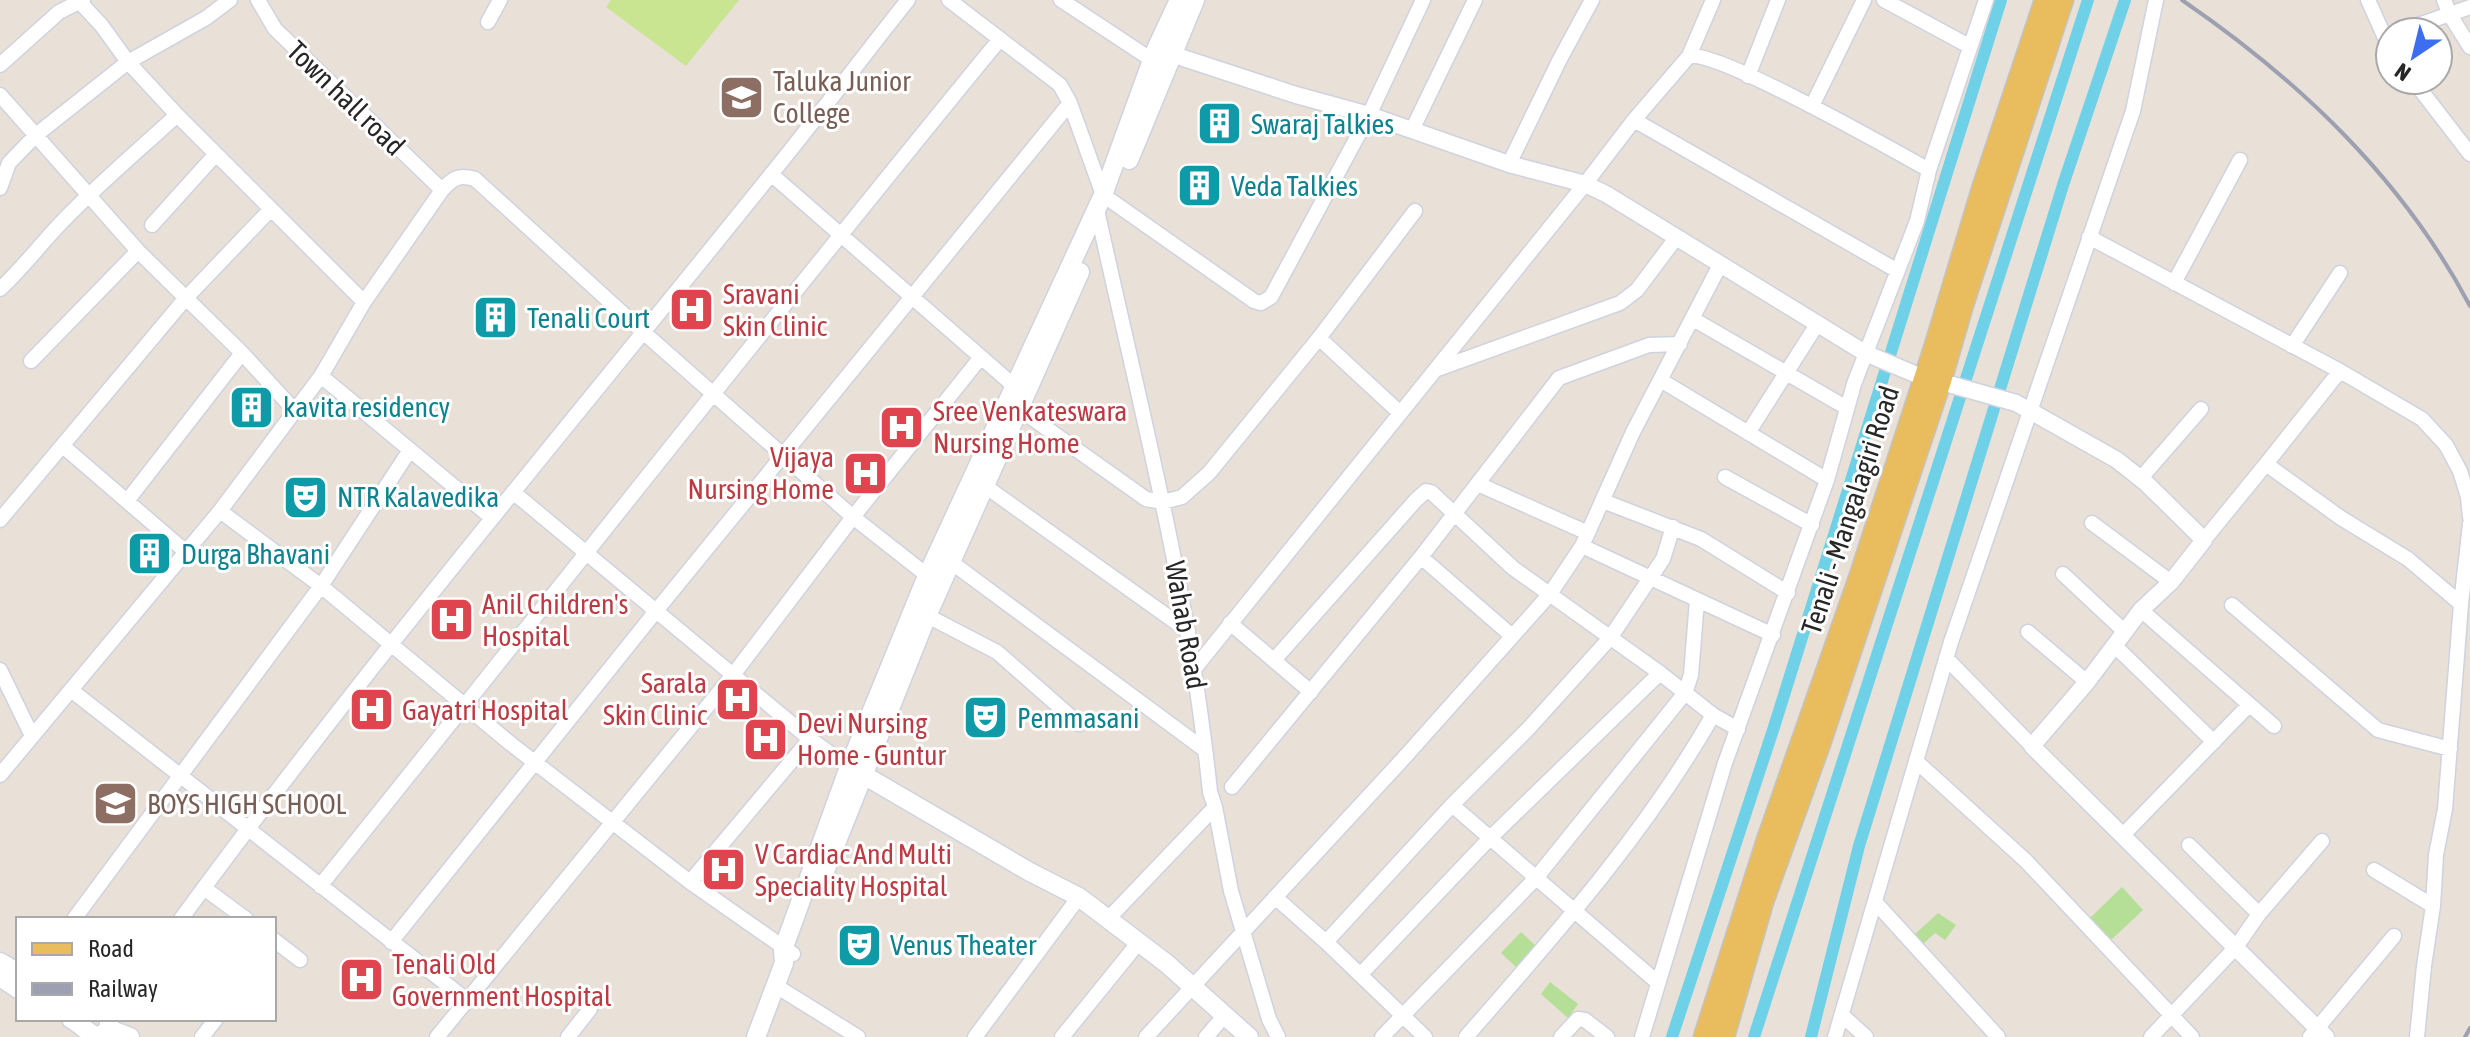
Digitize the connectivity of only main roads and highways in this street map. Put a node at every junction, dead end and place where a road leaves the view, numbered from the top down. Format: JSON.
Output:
{"nodes":[{"id":1,"x":1179,"y":0,"type":"edge"},
{"id":2,"x":1195,"y":0,"type":"edge"},
{"id":3,"x":2045,"y":0,"type":"edge"},
{"id":4,"x":2063,"y":0,"type":"edge"},
{"id":5,"x":1160,"y":54,"type":"junction"},
{"id":6,"x":1933,"y":379,"type":"junction"},
{"id":7,"x":1016,"y":398,"type":"junction"},
{"id":8,"x":934,"y":580,"type":"junction"},
{"id":9,"x":856,"y":771,"type":"junction"},
{"id":10,"x":109,"y":1024,"type":"edge"},
{"id":11,"x":84,"y":1027,"type":"edge"},
{"id":12,"x":130,"y":1037,"type":"edge"},
{"id":13,"x":756,"y":1037,"type":"edge"},
{"id":14,"x":1249,"y":1037,"type":"edge"},
{"id":15,"x":1704,"y":1037,"type":"edge"},
{"id":16,"x":1724,"y":1037,"type":"edge"}],
"edges":[{"from":1,"to":5,"type":"main road"},
{"from":2,"to":5,"type":"main road"},
{"from":3,"to":6,"type":"main road","name":"Tenali - Mangalagiri Road"},
{"from":4,"to":6,"type":"main road"},
{"from":5,"to":7,"type":"main road"},
{"from":6,"to":15,"type":"main road","name":"Tenali - Mangalagiri Road"},
{"from":6,"to":16,"type":"main road"},
{"from":7,"to":8,"type":"main road"},
{"from":7,"to":8,"type":"main road"},
{"from":8,"to":9,"type":"main road"},
{"from":9,"to":13,"type":"main road"},
{"from":9,"to":14,"type":"main road"},
{"from":10,"to":11,"type":"main road"},
{"from":10,"to":12,"type":"main road"}]}
